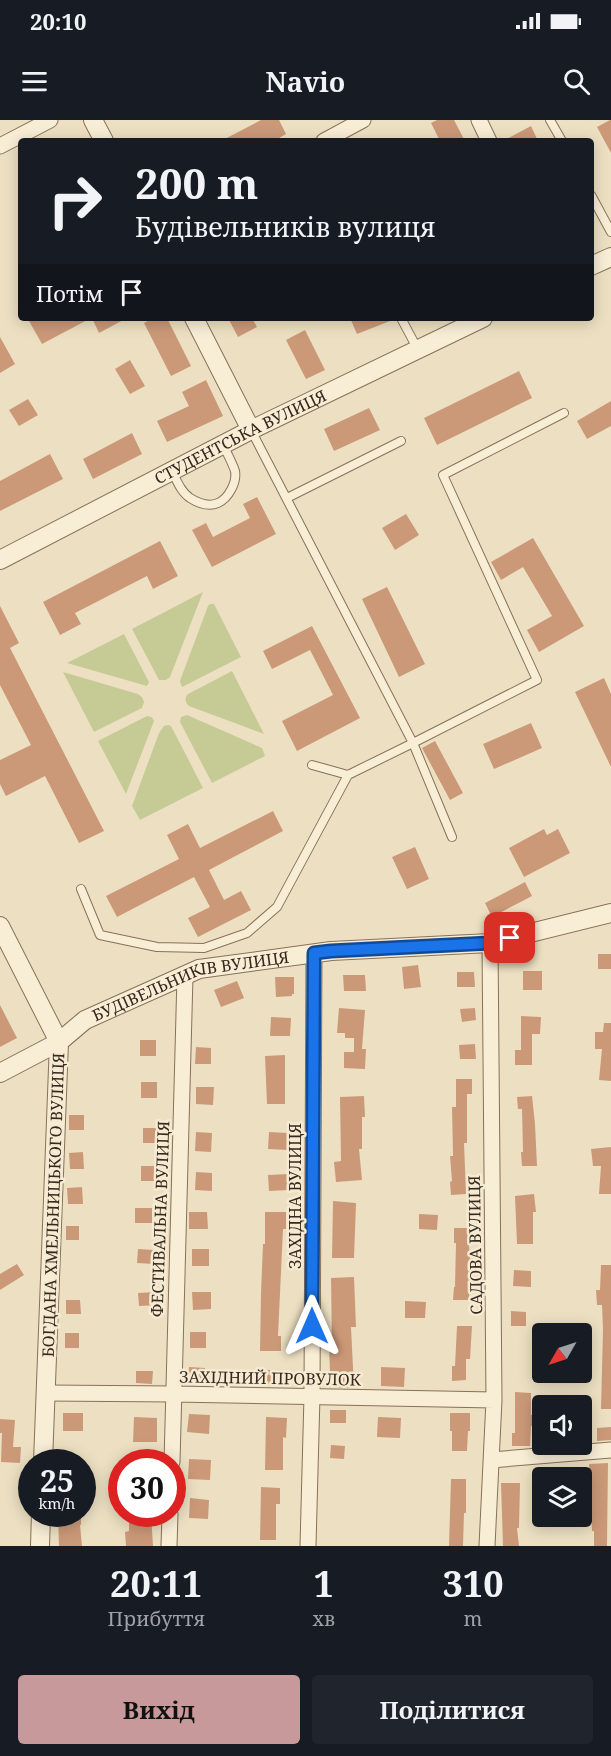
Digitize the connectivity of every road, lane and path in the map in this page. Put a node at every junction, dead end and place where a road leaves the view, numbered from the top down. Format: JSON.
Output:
{"nodes":[{"id":1,"x":50,"y":120,"type":"edge"},
{"id":2,"x":93,"y":120,"type":"edge"},
{"id":3,"x":363,"y":120,"type":"edge"},
{"id":4,"x":478,"y":120,"type":"edge"},
{"id":5,"x":550,"y":120,"type":"edge"},
{"id":6,"x":102,"y":138,"type":"edge"},
{"id":7,"x":330,"y":138,"type":"edge"},
{"id":8,"x":487,"y":138,"type":"edge"},
{"id":9,"x":560,"y":138,"type":"edge"},
{"id":10,"x":0,"y":146,"type":"edge"},
{"id":11,"x":594,"y":201,"type":"edge"},
{"id":12,"x":611,"y":232,"type":"edge"},
{"id":13,"x":611,"y":257,"type":"edge"},
{"id":14,"x":594,"y":265,"type":"edge"},
{"id":15,"x":196,"y":321,"type":"edge"},
{"id":16,"x":403,"y":321,"type":"edge"},
{"id":17,"x":477,"y":321,"type":"edge"},
{"id":18,"x":418,"y":350,"type":"junction"},
{"id":19,"x":564,"y":413,"type":"dead end"},
{"id":20,"x":251,"y":430,"type":"junction"},
{"id":21,"x":401,"y":441,"type":"dead end"},
{"id":22,"x":223,"y":445,"type":"junction"},
{"id":23,"x":172,"y":471,"type":"junction"},
{"id":24,"x":286,"y":498,"type":"junction"},
{"id":25,"x":0,"y":560,"type":"edge"},
{"id":26,"x":413,"y":743,"type":"junction"},
{"id":27,"x":312,"y":765,"type":"dead end"},
{"id":28,"x":348,"y":775,"type":"junction"},
{"id":29,"x":452,"y":837,"type":"dead end"},
{"id":30,"x":81,"y":889,"type":"dead end"},
{"id":31,"x":611,"y":913,"type":"edge"},
{"id":32,"x":0,"y":926,"type":"edge"},
{"id":33,"x":490,"y":943,"type":"junction"},
{"id":34,"x":314,"y":953,"type":"junction"},
{"id":35,"x":185,"y":976,"type":"junction"},
{"id":36,"x":59,"y":1042,"type":"junction"},
{"id":37,"x":0,"y":1072,"type":"edge"},
{"id":38,"x":46,"y":1393,"type":"junction"},
{"id":39,"x":174,"y":1394,"type":"junction"},
{"id":40,"x":312,"y":1396,"type":"junction"},
{"id":41,"x":494,"y":1400,"type":"junction"},
{"id":42,"x":44,"y":1449,"type":"edge"},
{"id":43,"x":172,"y":1449,"type":"edge"},
{"id":44,"x":611,"y":1450,"type":"edge"},
{"id":45,"x":491,"y":1460,"type":"junction"},
{"id":46,"x":41,"y":1527,"type":"edge"},
{"id":47,"x":170,"y":1527,"type":"edge"},
{"id":48,"x":40,"y":1546,"type":"edge"},
{"id":49,"x":169,"y":1546,"type":"edge"},
{"id":50,"x":308,"y":1546,"type":"edge"},
{"id":51,"x":487,"y":1546,"type":"edge"}],
"edges":[{"from":1,"to":10,"type":"street"},
{"from":2,"to":6,"type":"street"},
{"from":3,"to":7,"type":"street"},
{"from":4,"to":8,"type":"street"},
{"from":5,"to":9,"type":"lane"},
{"from":11,"to":12,"type":"lane"},
{"from":13,"to":14,"type":"street"},
{"from":15,"to":20,"type":"street"},
{"from":16,"to":18,"type":"lane"},
{"from":17,"to":18,"type":"street","name":"СТУДЕНТСЬКА ВУЛИЦЯ"},
{"from":18,"to":20,"type":"street","name":"СТУДЕНТСЬКА ВУЛИЦЯ"},
{"from":19,"to":26,"type":"lane"},
{"from":20,"to":22,"type":"street","name":"СТУДЕНТСЬКА ВУЛИЦЯ"},
{"from":20,"to":24,"type":"lane"},
{"from":21,"to":24,"type":"lane"},
{"from":22,"to":23,"type":"street","name":"СТУДЕНТСЬКА ВУЛИЦЯ"},
{"from":22,"to":23,"type":"lane"},
{"from":23,"to":25,"type":"street","name":"СТУДЕНТСЬКА ВУЛИЦЯ"},
{"from":24,"to":26,"type":"lane"},
{"from":26,"to":28,"type":"lane"},
{"from":26,"to":29,"type":"lane"},
{"from":27,"to":28,"type":"lane"},
{"from":28,"to":30,"type":"lane"},
{"from":31,"to":33,"type":"street","name":"БУДІВЕЛЬНИКІВ ВУЛИЦЯ"},
{"from":32,"to":36,"type":"street","name":"БОГДАНА ХМЕЛЬНИЦЬКОГО ВУЛИЦЯ"},
{"from":33,"to":34,"type":"street","name":"БУДІВЕЛЬНИКІВ ВУЛИЦЯ"},
{"from":33,"to":41,"type":"street","name":"САДОВА ВУЛИЦЯ"},
{"from":34,"to":35,"type":"street","name":"БУДІВЕЛЬНИКІВ ВУЛИЦЯ"},
{"from":34,"to":40,"type":"street","name":"ЗАХІДНА ВУЛИЦЯ"},
{"from":35,"to":36,"type":"street","name":"БУДІВЕЛЬНИКІВ ВУЛИЦЯ"},
{"from":35,"to":39,"type":"street","name":"ФЕСТИВАЛЬНА ВУЛИЦЯ"},
{"from":36,"to":37,"type":"street","name":"БУДІВЕЛЬНИКІВ ВУЛИЦЯ"},
{"from":36,"to":38,"type":"street","name":"БОГДАНА ХМЕЛЬНИЦЬКОГО ВУЛИЦЯ"},
{"from":38,"to":39,"type":"street","name":"ЗАХІДНИЙ ПРОВУЛОК"},
{"from":38,"to":42,"type":"street","name":"БОГДАНА ХМЕЛЬНИЦЬКОГО ВУЛИЦЯ"},
{"from":39,"to":40,"type":"street","name":"ЗАХІДНИЙ ПРОВУЛОК"},
{"from":39,"to":43,"type":"street","name":"ФЕСТИВАЛЬНА ВУЛИЦЯ"},
{"from":40,"to":41,"type":"street","name":"ЗАХІДНИЙ ПРОВУЛОК"},
{"from":40,"to":50,"type":"street","name":"ЗАХІДНА ВУЛИЦЯ"},
{"from":41,"to":45,"type":"street","name":"САДОВА ВУЛИЦЯ"},
{"from":44,"to":45,"type":"street"},
{"from":45,"to":51,"type":"street","name":"САДОВА ВУЛИЦЯ"},
{"from":46,"to":48,"type":"street"},
{"from":47,"to":49,"type":"street"}]}
